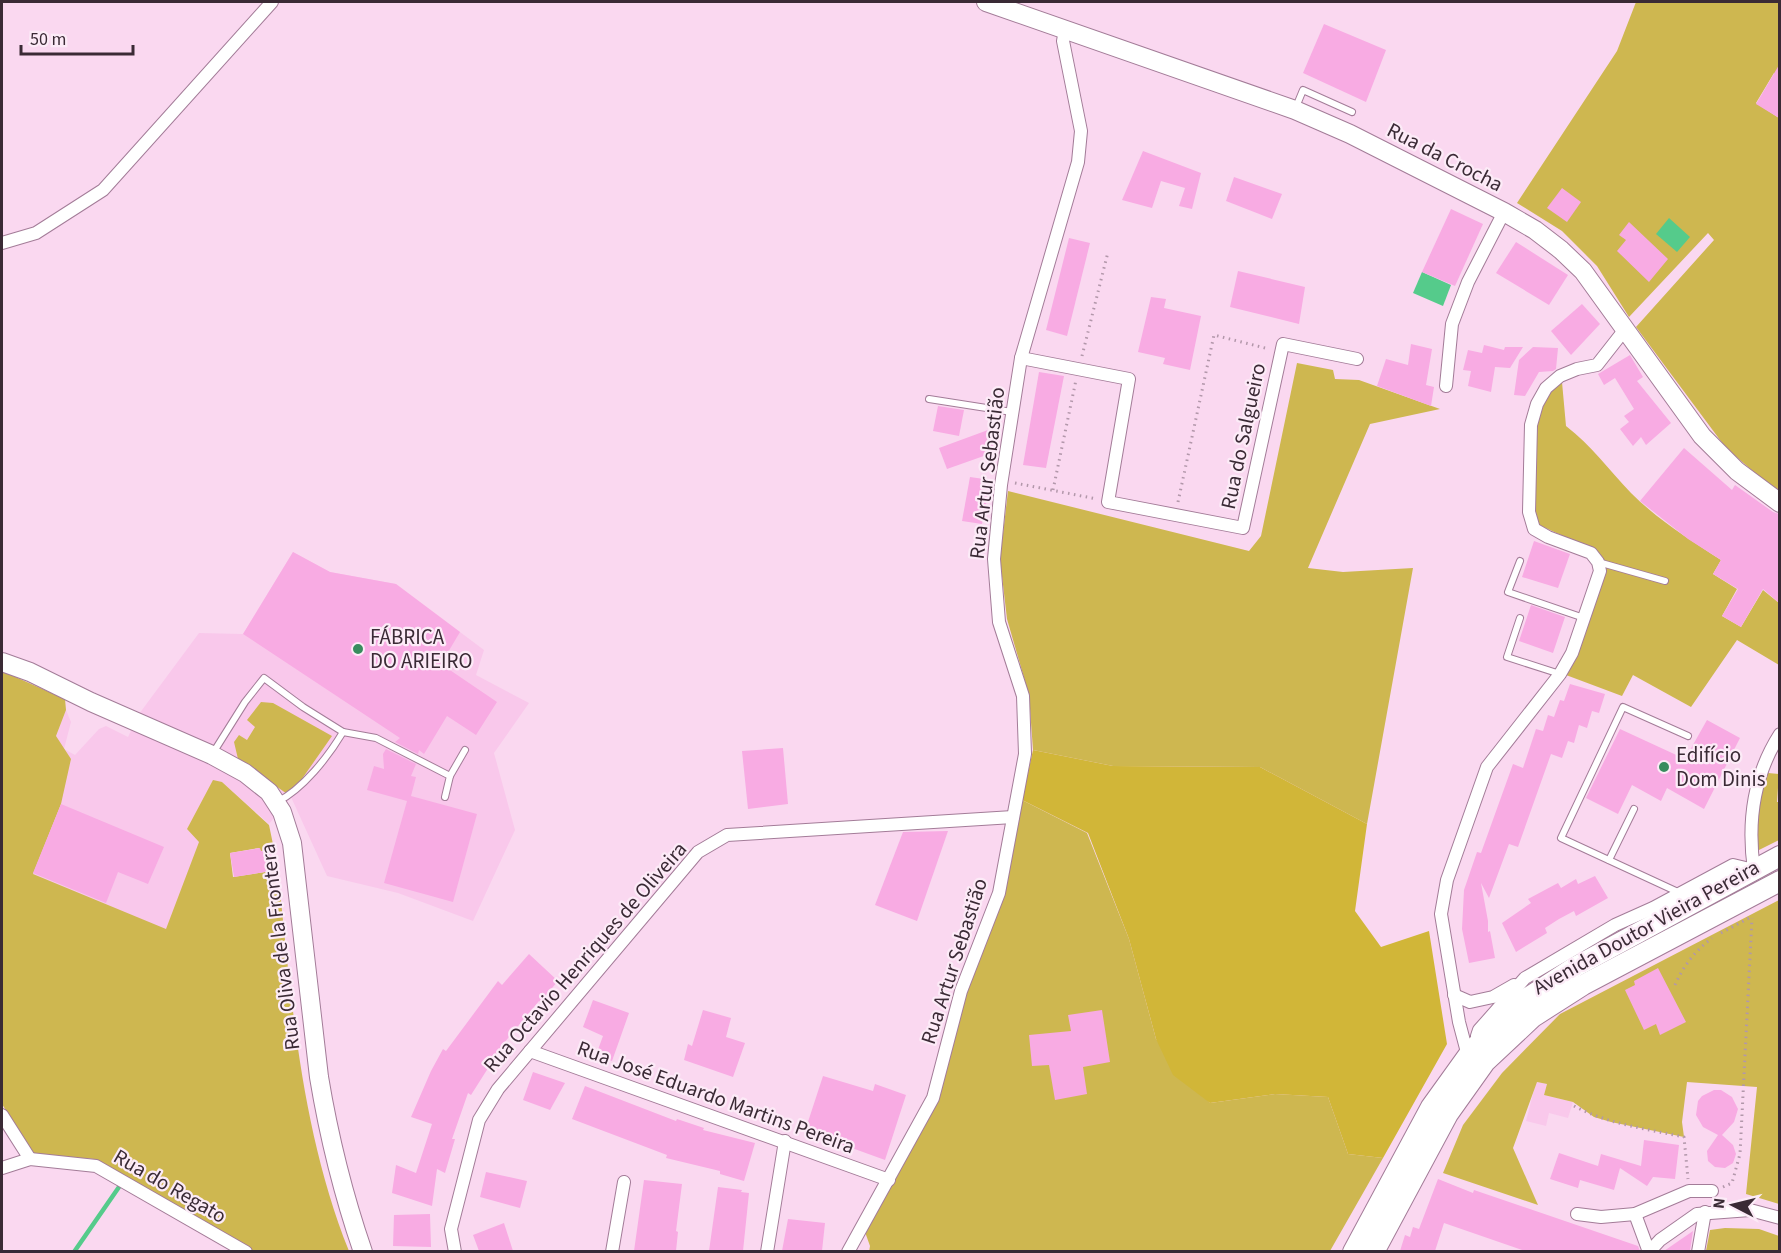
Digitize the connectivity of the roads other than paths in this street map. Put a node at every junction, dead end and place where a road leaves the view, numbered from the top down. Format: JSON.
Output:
{"nodes":[{"id":1,"x":272,"y":2,"type":"edge"},
{"id":2,"x":986,"y":2,"type":"edge"},
{"id":3,"x":1065,"y":30,"type":"junction"},
{"id":4,"x":1295,"y":110,"type":"junction"},
{"id":5,"x":1352,"y":112,"type":"dead end"},
{"id":6,"x":1504,"y":212,"type":"junction"},
{"id":7,"x":2,"y":243,"type":"edge"},
{"id":8,"x":1626,"y":328,"type":"junction"},
{"id":9,"x":1021,"y":358,"type":"junction"},
{"id":10,"x":1357,"y":359,"type":"dead end"},
{"id":11,"x":1446,"y":386,"type":"dead end"},
{"id":12,"x":929,"y":399,"type":"dead end"},
{"id":13,"x":1012,"y":412,"type":"junction"},
{"id":14,"x":1779,"y":503,"type":"edge"},
{"id":15,"x":1520,"y":561,"type":"dead end"},
{"id":16,"x":1598,"y":562,"type":"junction"},
{"id":17,"x":1665,"y":581,"type":"dead end"},
{"id":18,"x":1520,"y":618,"type":"dead end"},
{"id":19,"x":1584,"y":618,"type":"junction"},
{"id":20,"x":2,"y":662,"type":"edge"},
{"id":21,"x":1560,"y":674,"type":"junction"},
{"id":22,"x":344,"y":732,"type":"junction"},
{"id":23,"x":1779,"y":734,"type":"edge"},
{"id":24,"x":1688,"y":736,"type":"dead end"},
{"id":25,"x":465,"y":750,"type":"dead end"},
{"id":26,"x":212,"y":755,"type":"junction"},
{"id":27,"x":450,"y":776,"type":"junction"},
{"id":28,"x":445,"y":797,"type":"dead end"},
{"id":29,"x":277,"y":802,"type":"junction"},
{"id":30,"x":1634,"y":809,"type":"dead end"},
{"id":31,"x":1013,"y":817,"type":"junction"},
{"id":32,"x":1779,"y":856,"type":"edge"},
{"id":33,"x":1609,"y":860,"type":"junction"},
{"id":34,"x":1754,"y":870,"type":"junction"},
{"id":35,"x":1779,"y":881,"type":"edge"},
{"id":36,"x":1680,"y":893,"type":"junction"},
{"id":37,"x":1525,"y":978,"type":"junction"},
{"id":38,"x":1454,"y":995,"type":"junction"},
{"id":39,"x":530,"y":1051,"type":"junction"},
{"id":40,"x":1468,"y":1056,"type":"junction"},
{"id":41,"x":2,"y":1115,"type":"edge"},
{"id":42,"x":785,"y":1141,"type":"junction"},
{"id":43,"x":30,"y":1159,"type":"junction"},
{"id":44,"x":2,"y":1168,"type":"edge"},
{"id":45,"x":889,"y":1180,"type":"junction"},
{"id":46,"x":624,"y":1182,"type":"dead end"},
{"id":47,"x":1712,"y":1191,"type":"road end"},
{"id":48,"x":1705,"y":1212,"type":"junction"},
{"id":49,"x":1577,"y":1214,"type":"dead end"},
{"id":50,"x":1635,"y":1214,"type":"junction"},
{"id":51,"x":1779,"y":1218,"type":"edge"},
{"id":52,"x":246,"y":1251,"type":"edge"},
{"id":53,"x":363,"y":1251,"type":"edge"},
{"id":54,"x":454,"y":1251,"type":"edge"},
{"id":55,"x":612,"y":1251,"type":"edge"},
{"id":56,"x":767,"y":1251,"type":"edge"},
{"id":57,"x":848,"y":1251,"type":"edge"},
{"id":58,"x":1353,"y":1251,"type":"edge"},
{"id":59,"x":1374,"y":1251,"type":"edge"},
{"id":60,"x":1648,"y":1251,"type":"edge"},
{"id":61,"x":1698,"y":1251,"type":"edge"}],
"edges":[{"from":1,"to":7,"type":"street"},
{"from":2,"to":3,"type":"street","name":"Rua da Crocha"},
{"from":3,"to":4,"type":"street","name":"Rua da Crocha"},
{"from":3,"to":9,"type":"street","name":"Rua Artur Sebastião"},
{"from":4,"to":5,"type":"lane"},
{"from":4,"to":6,"type":"street","name":"Rua da Crocha"},
{"from":6,"to":8,"type":"street","name":"Rua da Crocha"},
{"from":6,"to":11,"type":"street"},
{"from":8,"to":14,"type":"street","name":"Rua da Crocha"},
{"from":8,"to":16,"type":"street"},
{"from":9,"to":10,"type":"street","name":"Rua do Salgueiro"},
{"from":9,"to":13,"type":"street","name":"Rua Artur Sebastião"},
{"from":12,"to":13,"type":"lane"},
{"from":13,"to":31,"type":"street","name":"Rua Artur Sebastião"},
{"from":15,"to":19,"type":"lane"},
{"from":16,"to":17,"type":"lane"},
{"from":16,"to":19,"type":"street"},
{"from":18,"to":21,"type":"lane"},
{"from":19,"to":21,"type":"street"},
{"from":20,"to":26,"type":"street","name":"Rua Oliva de la Frontera"},
{"from":21,"to":38,"type":"street"},
{"from":22,"to":26,"type":"lane"},
{"from":22,"to":27,"type":"lane"},
{"from":22,"to":29,"type":"lane"},
{"from":23,"to":34,"type":"street"},
{"from":24,"to":33,"type":"lane"},
{"from":25,"to":27,"type":"lane"},
{"from":26,"to":29,"type":"street","name":"Rua Oliva de la Frontera"},
{"from":27,"to":28,"type":"lane"},
{"from":29,"to":53,"type":"street","name":"Rua Oliva de la Frontera"},
{"from":30,"to":33,"type":"lane"},
{"from":31,"to":39,"type":"street","name":"Rua Octavio Henriques de Oliveira"},
{"from":31,"to":45,"type":"street","name":"Rua Artur Sebastião"},
{"from":32,"to":34,"type":"main road","name":"Avenida Doutor Vieira Pereira"},
{"from":33,"to":36,"type":"lane"},
{"from":34,"to":36,"type":"street","name":"Avenida Doutor Vieira Pereira"},
{"from":34,"to":40,"type":"main road","name":"Avenida Doutor Vieira Pereira"},
{"from":35,"to":59,"type":"main road","name":"Avenida Doutor Vieira Pereira"},
{"from":36,"to":37,"type":"street","name":"Avenida Doutor Vieira Pereira"},
{"from":37,"to":38,"type":"street"},
{"from":37,"to":40,"type":"street","name":"Avenida Doutor Vieira Pereira"},
{"from":38,"to":40,"type":"street"},
{"from":39,"to":42,"type":"street","name":"Rua José Eduardo Martins Pereira"},
{"from":39,"to":54,"type":"street","name":"Rua Octavio Henriques de Oliveira"},
{"from":40,"to":58,"type":"main road","name":"Avenida Doutor Vieira Pereira"},
{"from":41,"to":43,"type":"street"},
{"from":42,"to":45,"type":"street","name":"Rua José Eduardo Martins Pereira"},
{"from":42,"to":56,"type":"street"},
{"from":43,"to":44,"type":"street","name":"Rua do Regato"},
{"from":43,"to":52,"type":"street","name":"Rua do Regato"},
{"from":45,"to":57,"type":"street","name":"Rua Artur Sebastião"},
{"from":46,"to":55,"type":"street"},
{"from":47,"to":50,"type":"street"},
{"from":48,"to":51,"type":"street"},
{"from":48,"to":60,"type":"street"},
{"from":48,"to":61,"type":"street"},
{"from":49,"to":50,"type":"street"},
{"from":50,"to":60,"type":"street"}]}
